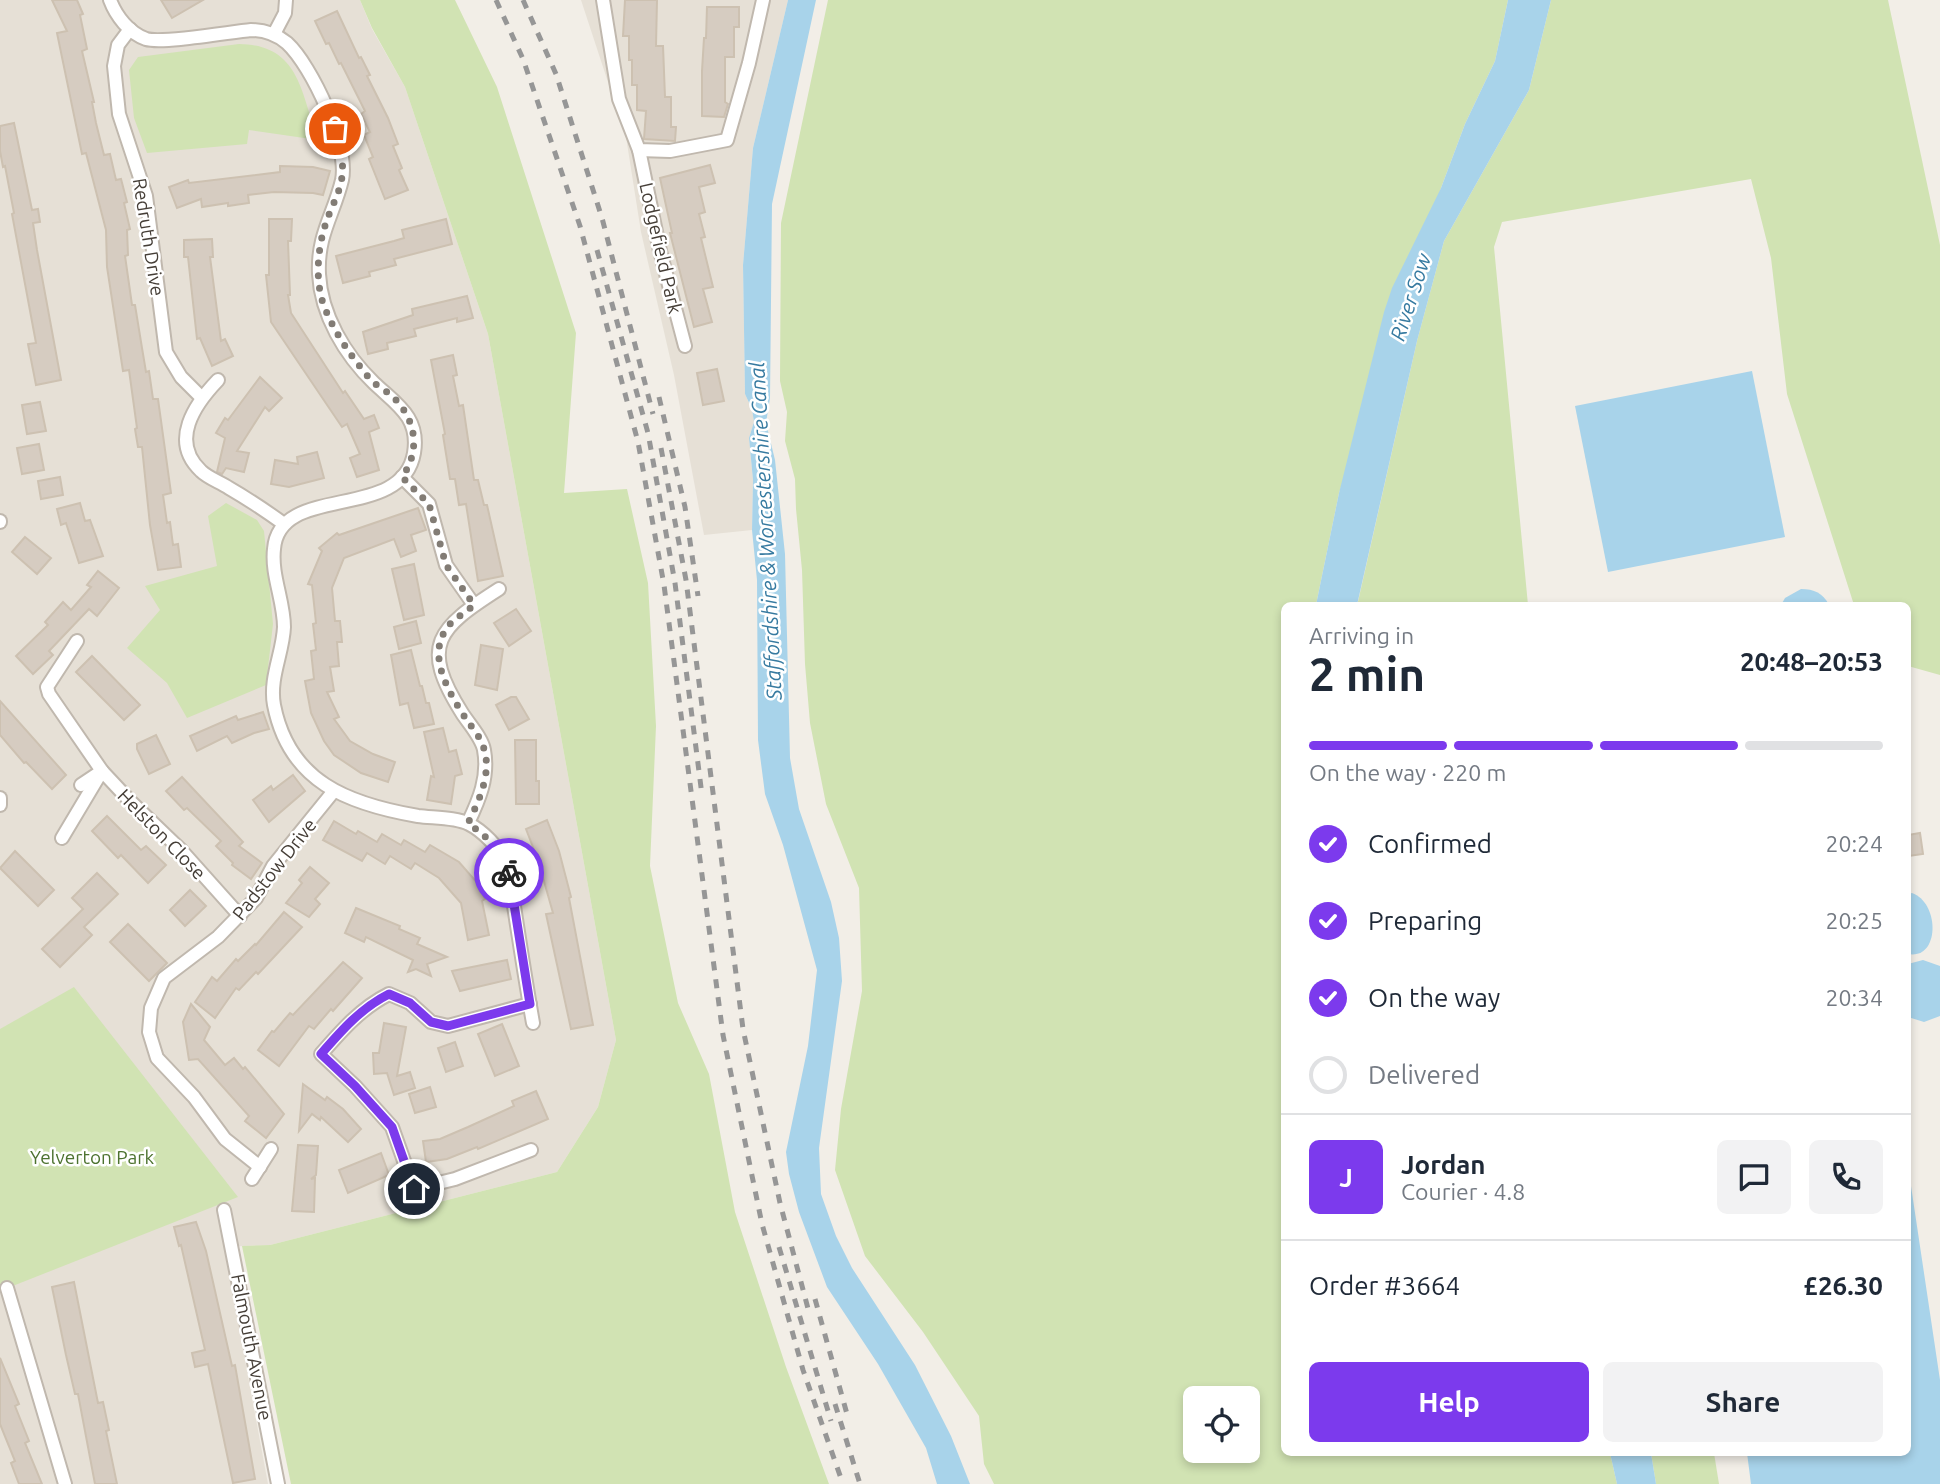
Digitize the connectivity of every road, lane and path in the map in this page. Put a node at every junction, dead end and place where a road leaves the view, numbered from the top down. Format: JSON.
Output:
{"nodes":[{"id":1,"x":110,"y":0,"type":"edge"},
{"id":2,"x":286,"y":0,"type":"edge"},
{"id":3,"x":603,"y":0,"type":"edge"},
{"id":4,"x":763,"y":0,"type":"edge"},
{"id":5,"x":130,"y":29,"type":"junction"},
{"id":6,"x":274,"y":34,"type":"junction"},
{"id":7,"x":639,"y":150,"type":"junction"},
{"id":8,"x":685,"y":346,"type":"dead end"},
{"id":9,"x":218,"y":380,"type":"dead end"},
{"id":10,"x":201,"y":397,"type":"junction"},
{"id":11,"x":402,"y":477,"type":"junction"},
{"id":12,"x":284,"y":524,"type":"junction"},
{"id":13,"x":499,"y":589,"type":"dead end"},
{"id":14,"x":474,"y":605,"type":"junction"},
{"id":15,"x":77,"y":641,"type":"dead end"},
{"id":16,"x":102,"y":771,"type":"junction"},
{"id":17,"x":81,"y":785,"type":"dead end"},
{"id":18,"x":333,"y":792,"type":"junction"},
{"id":19,"x":0,"y":798,"type":"edge"},
{"id":20,"x":0,"y":805,"type":"edge"},
{"id":21,"x":468,"y":823,"type":"junction"},
{"id":22,"x":62,"y":838,"type":"dead end"},
{"id":23,"x":240,"y":916,"type":"junction"},
{"id":24,"x":530,"y":1004,"type":"junction"},
{"id":25,"x":533,"y":1023,"type":"dead end"},
{"id":26,"x":271,"y":1149,"type":"dead end"},
{"id":27,"x":531,"y":1150,"type":"dead end"},
{"id":28,"x":260,"y":1167,"type":"junction"},
{"id":29,"x":252,"y":1179,"type":"dead end"},
{"id":30,"x":414,"y":1189,"type":"junction"},
{"id":31,"x":421,"y":1209,"type":"dead end"},
{"id":32,"x":224,"y":1210,"type":"dead end"},
{"id":33,"x":7,"y":1289,"type":"dead end"},
{"id":34,"x":65,"y":1484,"type":"edge"},
{"id":35,"x":278,"y":1484,"type":"edge"}],
"edges":[{"from":1,"to":5,"type":"street"},
{"from":2,"to":6,"type":"street"},
{"from":3,"to":7,"type":"street","name":"Lodgefield Park"},
{"from":4,"to":7,"type":"street"},
{"from":5,"to":6,"type":"street"},
{"from":5,"to":10,"type":"street","name":"Redruth Drive"},
{"from":6,"to":11,"type":"street"},
{"from":7,"to":8,"type":"street","name":"Lodgefield Park"},
{"from":9,"to":10,"type":"street"},
{"from":10,"to":12,"type":"street"},
{"from":11,"to":12,"type":"street"},
{"from":11,"to":14,"type":"street"},
{"from":12,"to":18,"type":"street"},
{"from":13,"to":14,"type":"street"},
{"from":14,"to":21,"type":"street"},
{"from":15,"to":16,"type":"street"},
{"from":16,"to":17,"type":"street","name":"Helston Close"},
{"from":16,"to":22,"type":"street"},
{"from":16,"to":23,"type":"street","name":"Helston Close"},
{"from":18,"to":21,"type":"street"},
{"from":18,"to":23,"type":"street","name":"Padstow Drive"},
{"from":19,"to":20,"type":"street"},
{"from":21,"to":24,"type":"street"},
{"from":23,"to":28,"type":"street","name":"Padstow Drive"},
{"from":24,"to":25,"type":"street"},
{"from":24,"to":30,"type":"street"},
{"from":26,"to":28,"type":"street"},
{"from":27,"to":30,"type":"street"},
{"from":28,"to":29,"type":"street"},
{"from":30,"to":31,"type":"street"},
{"from":32,"to":35,"type":"street","name":"Falmouth Avenue"},
{"from":33,"to":34,"type":"street"}]}
